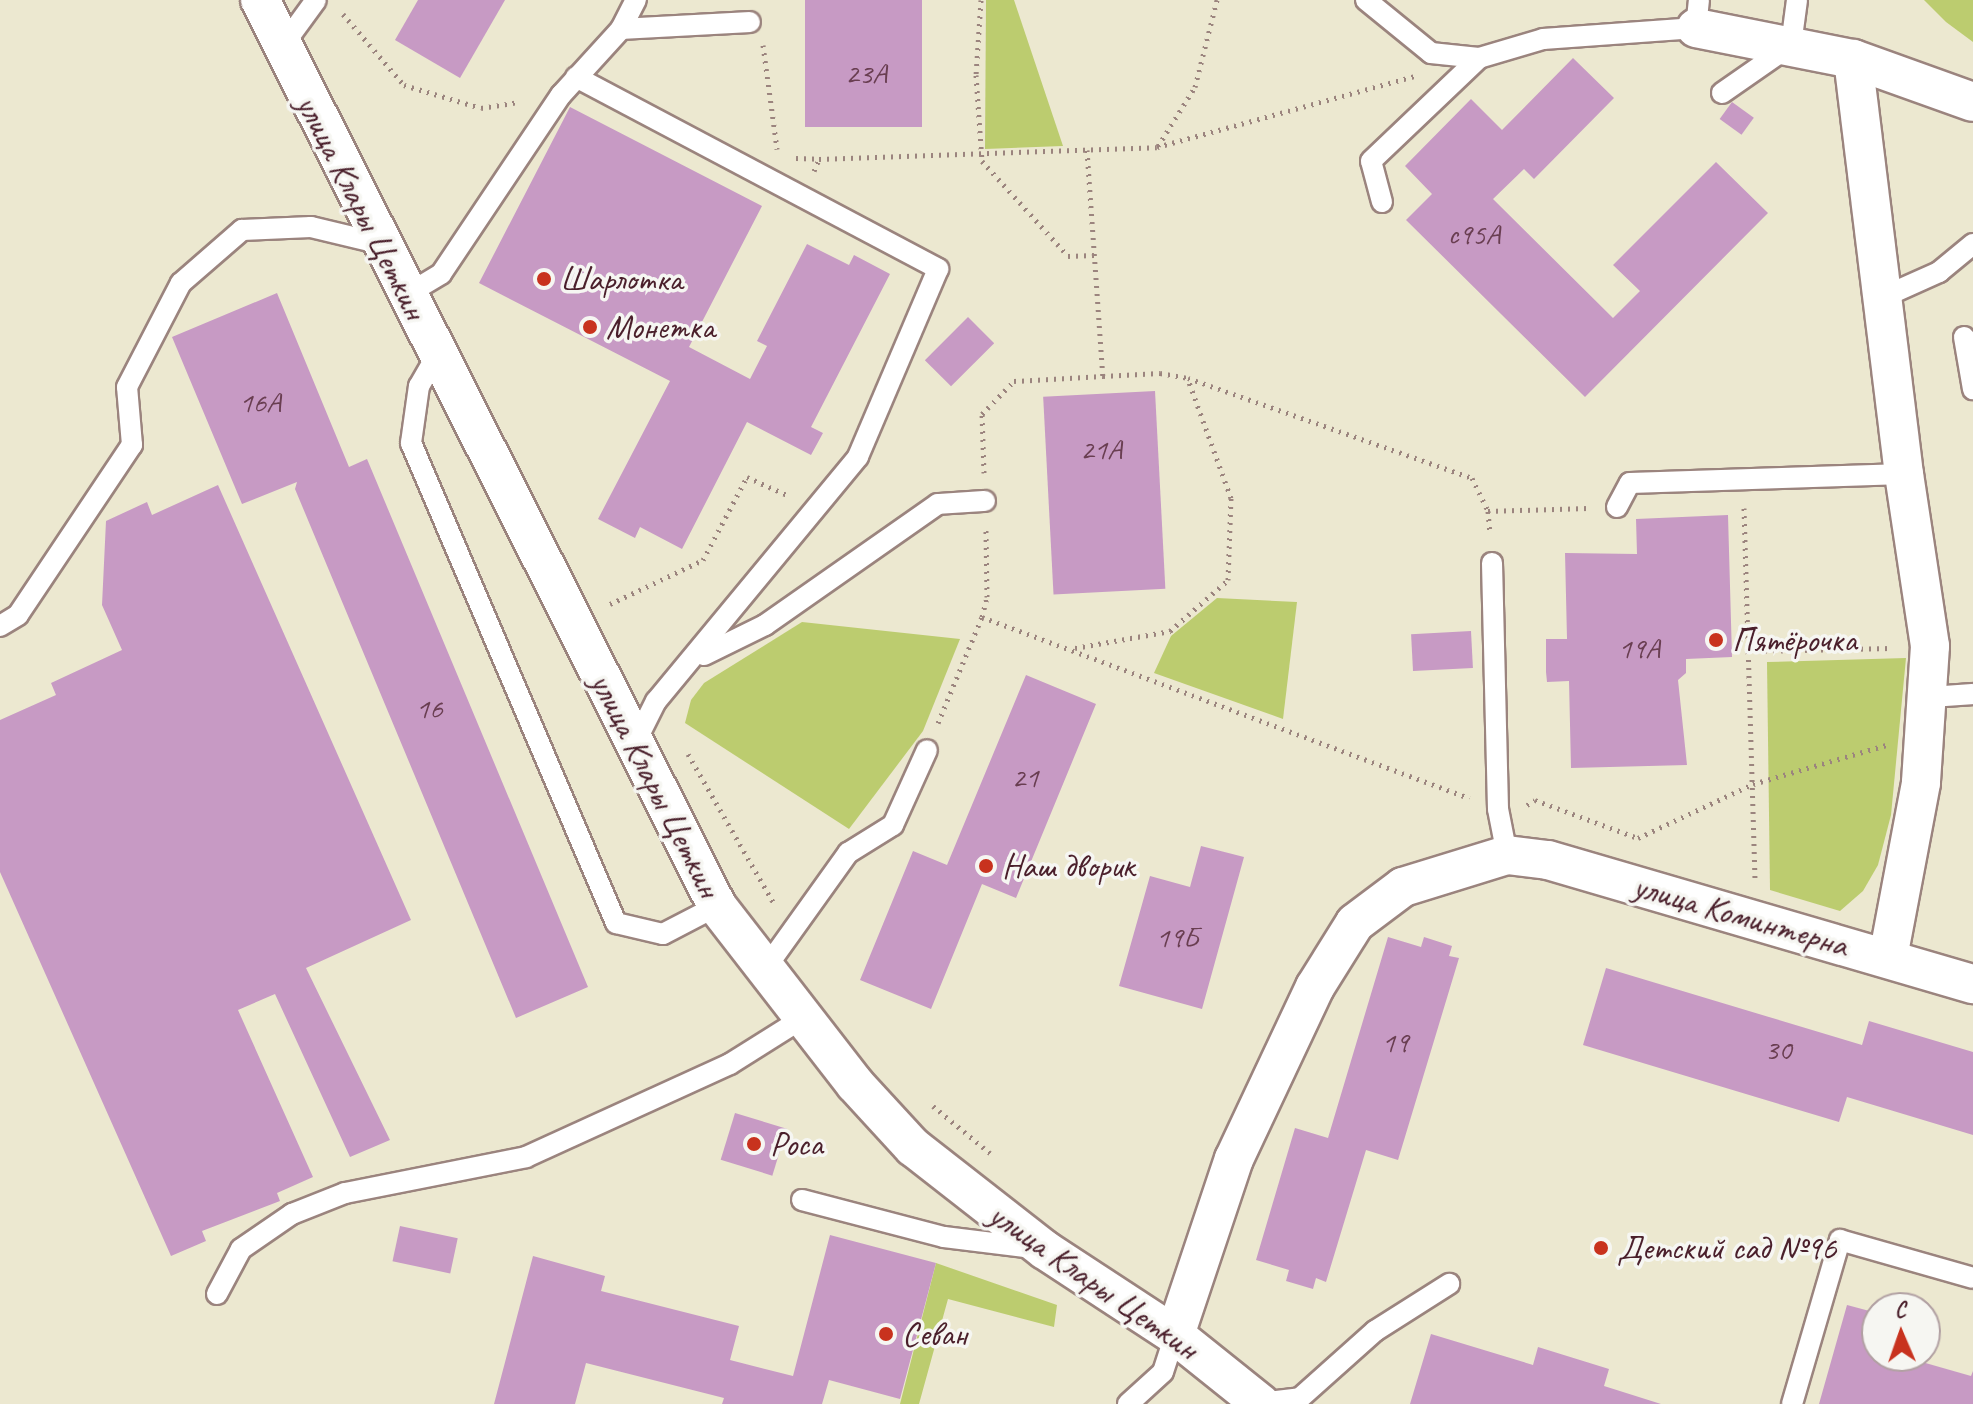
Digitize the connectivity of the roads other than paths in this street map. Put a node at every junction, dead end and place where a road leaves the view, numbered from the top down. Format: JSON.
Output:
{"nodes":[{"id":1,"x":260,"y":0,"type":"edge"},
{"id":2,"x":316,"y":0,"type":"edge"},
{"id":3,"x":636,"y":0,"type":"edge"},
{"id":4,"x":1366,"y":0,"type":"edge"},
{"id":5,"x":1797,"y":0,"type":"edge"},
{"id":6,"x":1697,"y":14,"type":"edge"},
{"id":7,"x":750,"y":22,"type":"road end"},
{"id":8,"x":621,"y":29,"type":"junction"},
{"id":9,"x":1791,"y":45,"type":"junction"},
{"id":10,"x":281,"y":48,"type":"junction"},
{"id":11,"x":1479,"y":58,"type":"junction"},
{"id":12,"x":1853,"y":59,"type":"junction"},
{"id":13,"x":576,"y":77,"type":"junction"},
{"id":14,"x":1722,"y":93,"type":"dead end"},
{"id":15,"x":1973,"y":102,"type":"edge"},
{"id":16,"x":1382,"y":202,"type":"dead end"},
{"id":17,"x":382,"y":244,"type":"junction"},
{"id":18,"x":1973,"y":244,"type":"edge"},
{"id":19,"x":406,"y":295,"type":"junction"},
{"id":20,"x":1881,"y":298,"type":"junction"},
{"id":21,"x":1964,"y":337,"type":"dead end"},
{"id":22,"x":437,"y":355,"type":"junction"},
{"id":23,"x":1973,"y":389,"type":"edge"},
{"id":24,"x":1904,"y":474,"type":"junction"},
{"id":25,"x":985,"y":501,"type":"road end"},
{"id":26,"x":1617,"y":507,"type":"road end"},
{"id":27,"x":1492,"y":563,"type":"dead end"},
{"id":28,"x":0,"y":626,"type":"edge"},
{"id":29,"x":697,"y":658,"type":"junction"},
{"id":30,"x":1973,"y":694,"type":"edge"},
{"id":31,"x":1930,"y":697,"type":"junction"},
{"id":32,"x":635,"y":743,"type":"junction"},
{"id":33,"x":927,"y":750,"type":"road end"},
{"id":34,"x":1507,"y":855,"type":"junction"},
{"id":35,"x":717,"y":906,"type":"junction"},
{"id":36,"x":1888,"y":957,"type":"junction"},
{"id":37,"x":765,"y":969,"type":"junction"},
{"id":38,"x":1973,"y":984,"type":"edge"},
{"id":39,"x":803,"y":1018,"type":"junction"},
{"id":40,"x":802,"y":1200,"type":"dead end"},
{"id":41,"x":1045,"y":1250,"type":"junction"},
{"id":42,"x":1973,"y":1278,"type":"edge"},
{"id":43,"x":1449,"y":1284,"type":"dead end"},
{"id":44,"x":217,"y":1294,"type":"dead end"},
{"id":45,"x":1175,"y":1335,"type":"junction"},
{"id":46,"x":1128,"y":1404,"type":"edge"},
{"id":47,"x":1260,"y":1404,"type":"edge"},
{"id":48,"x":1792,"y":1404,"type":"edge"}],
"edges":[{"from":1,"to":10,"type":"street","name":"улица Клары Цеткин"},
{"from":2,"to":10,"type":"lane"},
{"from":3,"to":8,"type":"lane"},
{"from":4,"to":11,"type":"lane"},
{"from":5,"to":9,"type":"lane"},
{"from":6,"to":9,"type":"street"},
{"from":6,"to":11,"type":"lane"},
{"from":7,"to":8,"type":"lane"},
{"from":8,"to":13,"type":"lane"},
{"from":9,"to":12,"type":"street"},
{"from":9,"to":14,"type":"lane"},
{"from":10,"to":17,"type":"street","name":"улица Клары Цеткин"},
{"from":11,"to":16,"type":"lane"},
{"from":12,"to":15,"type":"street"},
{"from":12,"to":20,"type":"street"},
{"from":13,"to":19,"type":"lane"},
{"from":13,"to":29,"type":"lane"},
{"from":17,"to":19,"type":"street","name":"улица Клары Цеткин"},
{"from":17,"to":28,"type":"lane"},
{"from":18,"to":20,"type":"lane"},
{"from":19,"to":22,"type":"street","name":"улица Клары Цеткин"},
{"from":20,"to":24,"type":"street"},
{"from":21,"to":23,"type":"lane"},
{"from":22,"to":32,"type":"street","name":"улица Клары Цеткин"},
{"from":22,"to":35,"type":"lane"},
{"from":24,"to":26,"type":"lane"},
{"from":24,"to":31,"type":"street"},
{"from":25,"to":29,"type":"lane"},
{"from":27,"to":34,"type":"lane"},
{"from":29,"to":32,"type":"lane"},
{"from":30,"to":31,"type":"lane"},
{"from":31,"to":36,"type":"street"},
{"from":32,"to":35,"type":"street","name":"улица Клары Цеткин"},
{"from":33,"to":37,"type":"lane"},
{"from":34,"to":36,"type":"street","name":"улица Коминтерна"},
{"from":34,"to":45,"type":"street"},
{"from":35,"to":37,"type":"street","name":"улица Клары Цеткин"},
{"from":36,"to":38,"type":"street","name":"улица Коминтерна"},
{"from":37,"to":39,"type":"street","name":"улица Клары Цеткин"},
{"from":39,"to":41,"type":"street","name":"улица Клары Цеткин"},
{"from":39,"to":44,"type":"lane"},
{"from":40,"to":41,"type":"lane"},
{"from":41,"to":45,"type":"street","name":"улица Клары Цеткин"},
{"from":42,"to":48,"type":"lane"},
{"from":43,"to":47,"type":"lane"},
{"from":45,"to":46,"type":"lane"},
{"from":45,"to":47,"type":"street","name":"улица Клары Цеткин"}]}
